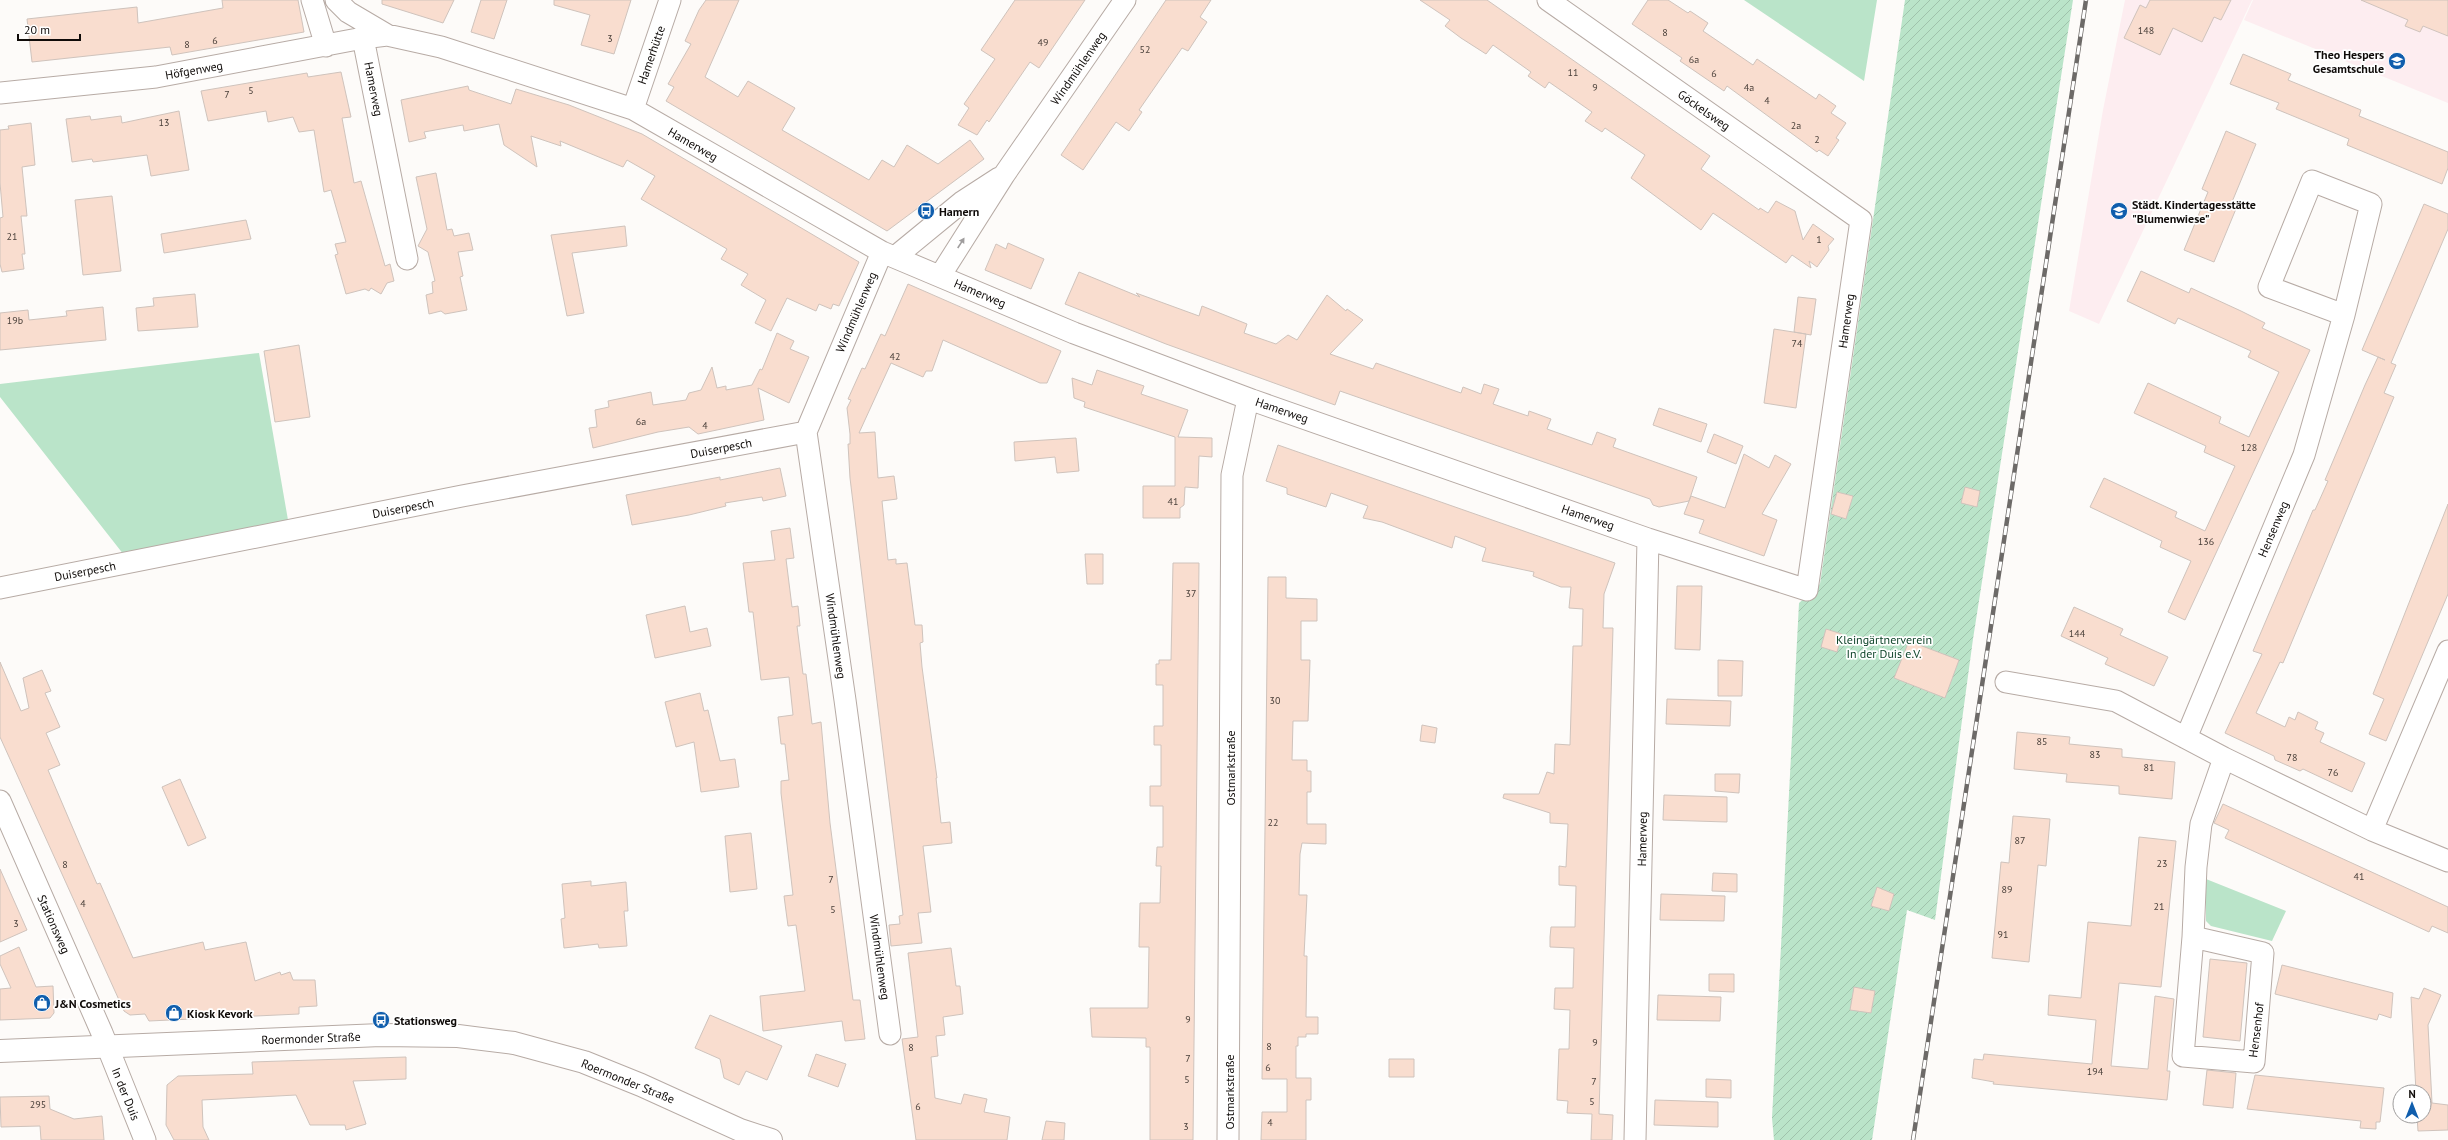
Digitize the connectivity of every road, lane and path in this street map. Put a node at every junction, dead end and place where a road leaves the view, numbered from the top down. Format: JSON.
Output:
{"nodes":[{"id":1,"x":312,"y":0,"type":"edge"},
{"id":2,"x":336,"y":0,"type":"edge"},
{"id":3,"x":670,"y":0,"type":"edge"},
{"id":4,"x":1125,"y":0,"type":"edge"},
{"id":5,"x":1548,"y":0,"type":"edge"},
{"id":6,"x":387,"y":35,"type":"junction"},
{"id":7,"x":363,"y":38,"type":"junction"},
{"id":8,"x":326,"y":46,"type":"junction"},
{"id":9,"x":0,"y":93,"type":"edge"},
{"id":10,"x":632,"y":109,"type":"junction"},
{"id":11,"x":1004,"y":175,"type":"junction"},
{"id":12,"x":1861,"y":220,"type":"joint"},
{"id":13,"x":889,"y":254,"type":"junction"},
{"id":14,"x":407,"y":259,"type":"dead end"},
{"id":15,"x":940,"y":276,"type":"junction"},
{"id":16,"x":2344,"y":315,"type":"junction"},
{"id":17,"x":1248,"y":399,"type":"junction"},
{"id":18,"x":806,"y":432,"type":"junction"},
{"id":19,"x":1648,"y":538,"type":"junction"},
{"id":20,"x":0,"y":588,"type":"edge"},
{"id":21,"x":2448,"y":651,"type":"edge"},
{"id":22,"x":2006,"y":682,"type":"dead end"},
{"id":23,"x":2186,"y":738,"type":"junction"},
{"id":24,"x":2224,"y":758,"type":"junction"},
{"id":25,"x":0,"y":801,"type":"edge"},
{"id":26,"x":2372,"y":830,"type":"junction"},
{"id":27,"x":2448,"y":861,"type":"edge"},
{"id":28,"x":2193,"y":937,"type":"junction"},
{"id":29,"x":890,"y":1034,"type":"dead end"},
{"id":30,"x":107,"y":1047,"type":"junction"},
{"id":31,"x":0,"y":1051,"type":"edge"},
{"id":32,"x":145,"y":1140,"type":"edge"},
{"id":33,"x":771,"y":1140,"type":"edge"},
{"id":34,"x":1228,"y":1140,"type":"edge"},
{"id":35,"x":1635,"y":1140,"type":"edge"}],
"edges":[{"from":1,"to":8,"type":"street"},
{"from":2,"to":6,"type":"street","name":"Hamerweg"},
{"from":3,"to":10,"type":"street","name":"Hamerhütte"},
{"from":4,"to":11,"type":"street","name":"Windmühlenweg"},
{"from":5,"to":12,"type":"street","name":"Göckelsweg"},
{"from":6,"to":7,"type":"street","name":"Höfgenweg"},
{"from":6,"to":10,"type":"street","name":"Hamerweg"},
{"from":7,"to":8,"type":"street","name":"Höfgenweg"},
{"from":7,"to":14,"type":"street","name":"Hamerweg"},
{"from":8,"to":9,"type":"street","name":"Höfgenweg"},
{"from":10,"to":13,"type":"street","name":"Hamerweg"},
{"from":11,"to":13,"type":"street","name":"Windmühlenweg"},
{"from":15,"to":11,"type":"street","name":"Windmühlenweg","one_way":true},
{"from":12,"to":19,"type":"street","name":"Hamerweg"},
{"from":13,"to":15,"type":"street","name":"Hamerweg"},
{"from":13,"to":18,"type":"street","name":"Windmühlenweg"},
{"from":15,"to":17,"type":"street","name":"Hamerweg"},
{"from":16,"to":16,"type":"street","name":"Hensenweg"},
{"from":16,"to":23,"type":"street","name":"Hensenweg"},
{"from":17,"to":19,"type":"street","name":"Hamerweg"},
{"from":17,"to":34,"type":"street","name":"Ostmarkstraße"},
{"from":18,"to":20,"type":"street","name":"Duiserpesch"},
{"from":18,"to":29,"type":"street","name":"Windmühlenweg"},
{"from":19,"to":35,"type":"street","name":"Hamerweg"},
{"from":21,"to":26,"type":"street"},
{"from":22,"to":23,"type":"street"},
{"from":23,"to":24,"type":"street"},
{"from":24,"to":26,"type":"street"},
{"from":24,"to":28,"type":"street","name":"Hensenhof"},
{"from":25,"to":30,"type":"street","name":"Stationsweg"},
{"from":26,"to":27,"type":"street"},
{"from":28,"to":28,"type":"street","name":"Hensenhof"},
{"from":30,"to":31,"type":"main road","name":"Roermonder Straße"},
{"from":30,"to":32,"type":"street","name":"In der Duis"},
{"from":30,"to":33,"type":"main road","name":"Roermonder Straße"}]}
